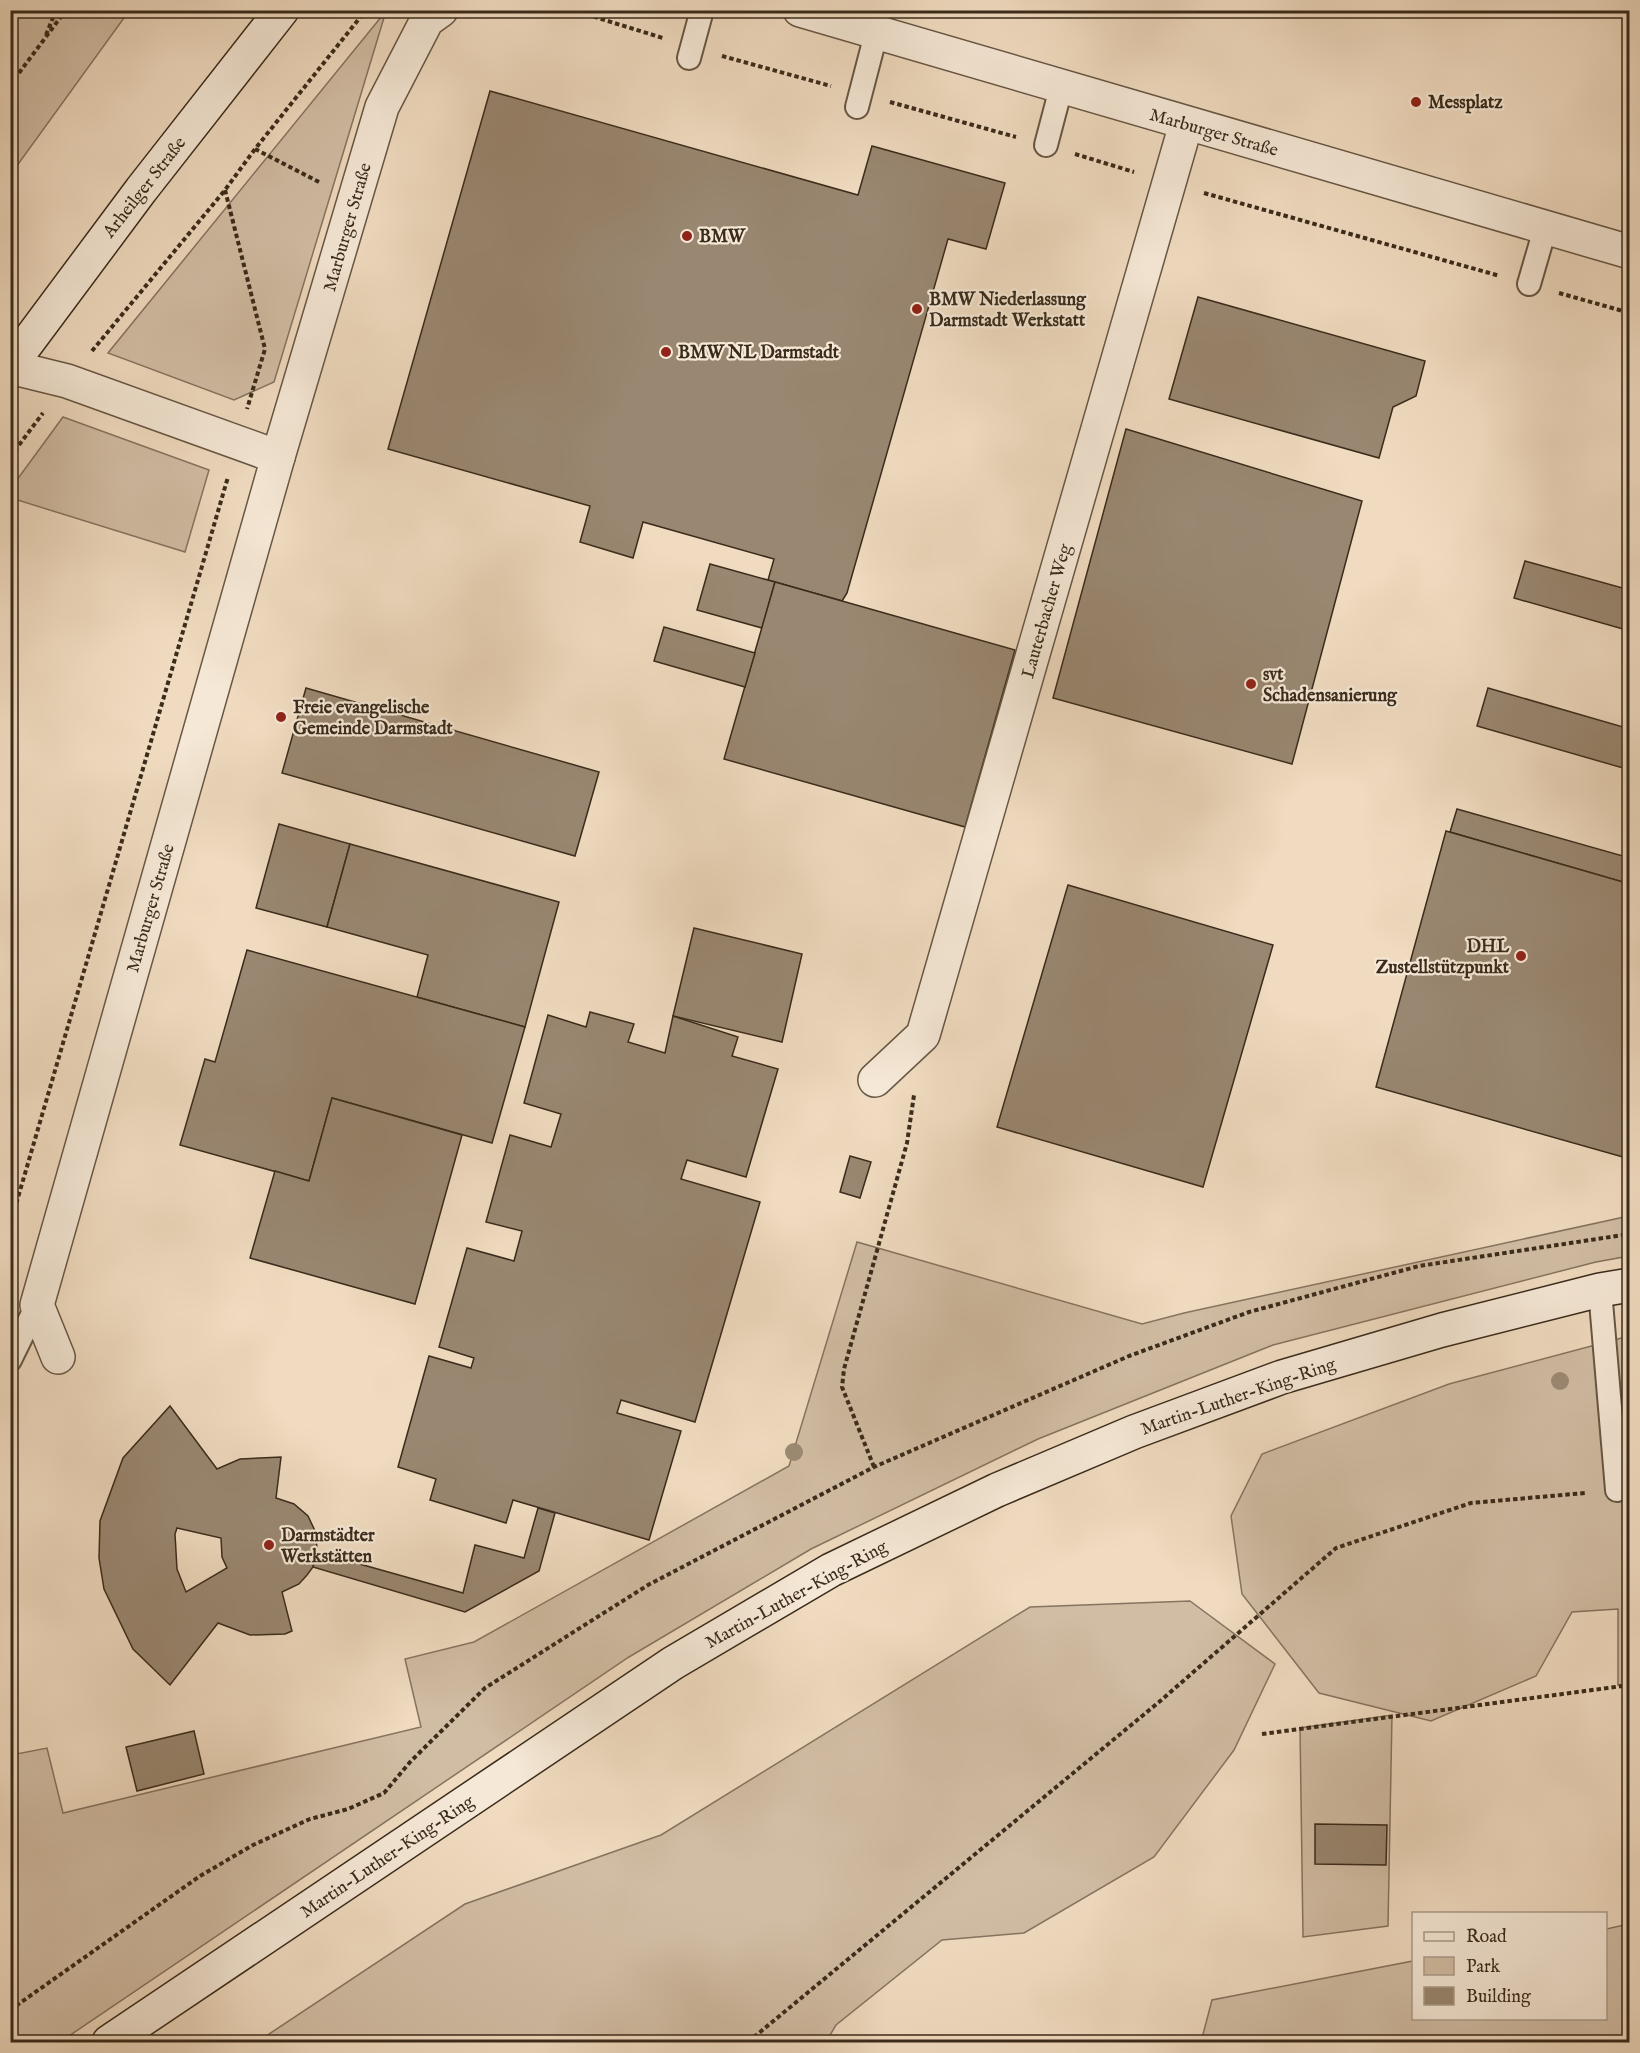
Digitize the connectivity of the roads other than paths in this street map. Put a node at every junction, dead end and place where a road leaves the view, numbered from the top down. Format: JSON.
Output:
{"nodes":[{"id":1,"x":282,"y":10,"type":"edge"},
{"id":2,"x":441,"y":10,"type":"edge"},
{"id":3,"x":702,"y":10,"type":"edge"},
{"id":4,"x":800,"y":10,"type":"edge"},
{"id":5,"x":876,"y":34,"type":"junction"},
{"id":6,"x":691,"y":52,"type":"road end"},
{"id":7,"x":1061,"y":88,"type":"junction"},
{"id":8,"x":859,"y":101,"type":"road end"},
{"id":9,"x":1186,"y":124,"type":"junction"},
{"id":10,"x":1046,"y":145,"type":"road end"},
{"id":11,"x":1545,"y":229,"type":"junction"},
{"id":12,"x":1629,"y":252,"type":"edge"},
{"id":13,"x":1529,"y":284,"type":"road end"},
{"id":14,"x":10,"y":367,"type":"edge"},
{"id":15,"x":278,"y":457,"type":"junction"},
{"id":16,"x":875,"y":1080,"type":"dead end"},
{"id":17,"x":1615,"y":1288,"type":"edge"},
{"id":18,"x":36,"y":1305,"type":"junction"},
{"id":19,"x":58,"y":1357,"type":"dead end"},
{"id":20,"x":10,"y":1360,"type":"edge"},
{"id":21,"x":1617,"y":1490,"type":"road end"},
{"id":22,"x":109,"y":2043,"type":"edge"}],
"edges":[{"from":1,"to":14,"type":"street","name":"Arheilger Straße"},
{"from":2,"to":15,"type":"street","name":"Marburger Straße"},
{"from":3,"to":6,"type":"lane"},
{"from":4,"to":5,"type":"street","name":"Marburger Straße"},
{"from":5,"to":7,"type":"street","name":"Marburger Straße"},
{"from":5,"to":8,"type":"lane"},
{"from":7,"to":9,"type":"street","name":"Marburger Straße"},
{"from":7,"to":10,"type":"lane"},
{"from":9,"to":11,"type":"street","name":"Marburger Straße"},
{"from":9,"to":16,"type":"street","name":"Lauterbacher Weg"},
{"from":11,"to":12,"type":"street","name":"Marburger Straße"},
{"from":11,"to":13,"type":"lane"},
{"from":14,"to":15,"type":"street"},
{"from":15,"to":18,"type":"street","name":"Marburger Straße"},
{"from":17,"to":21,"type":"lane"},
{"from":17,"to":22,"type":"street","name":"Martin-Luther-King-Ring"},
{"from":18,"to":19,"type":"street"},
{"from":18,"to":20,"type":"lane"}]}
